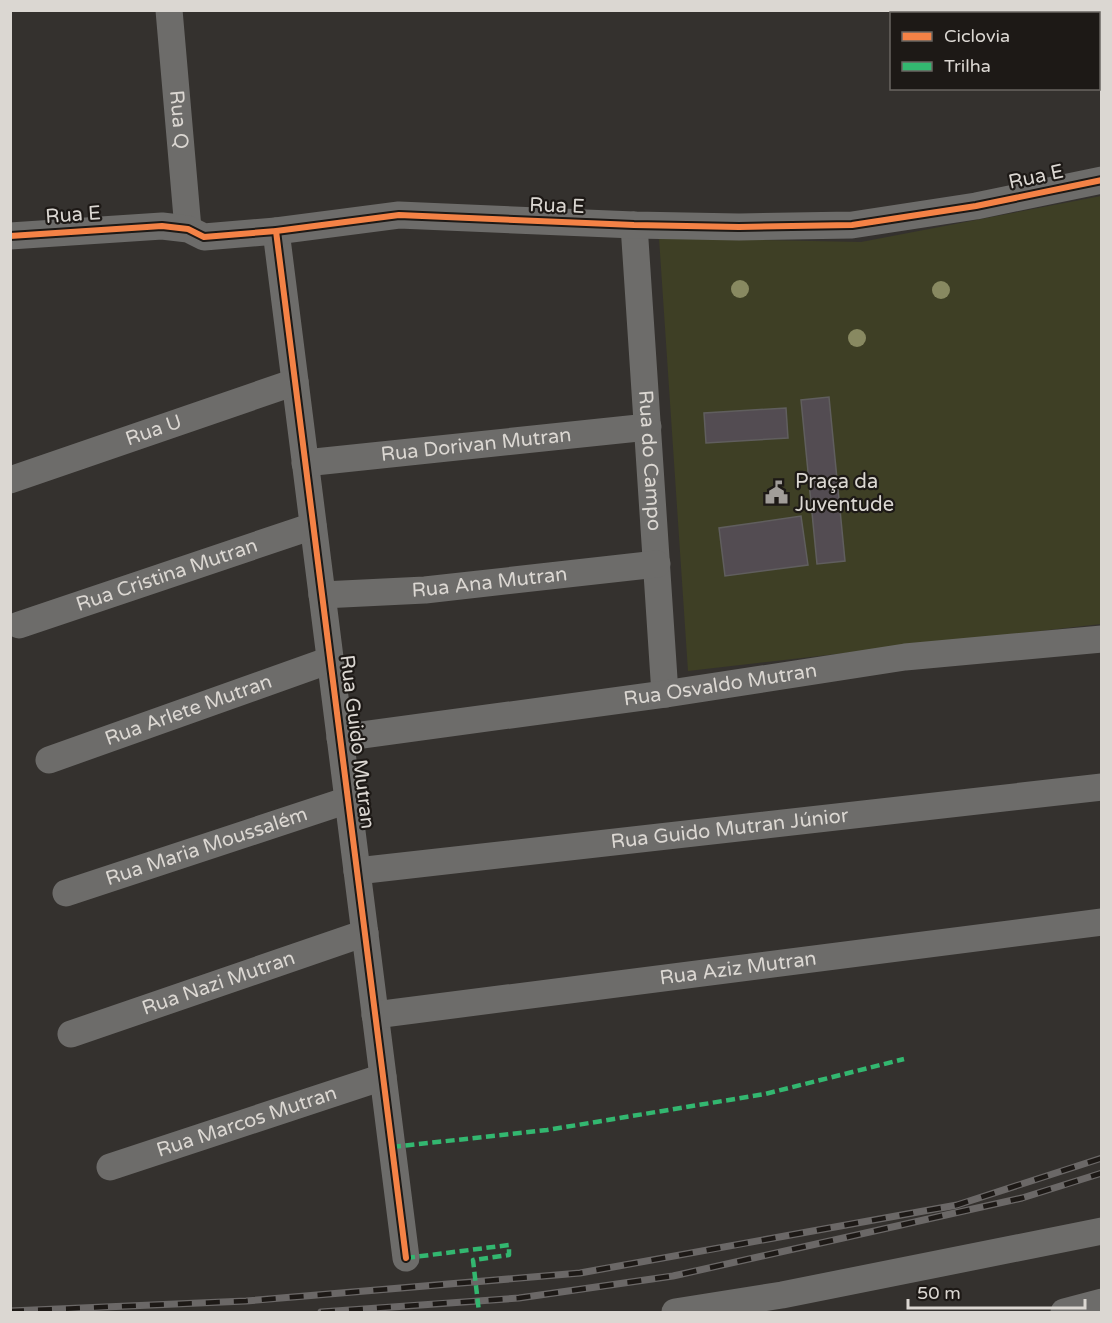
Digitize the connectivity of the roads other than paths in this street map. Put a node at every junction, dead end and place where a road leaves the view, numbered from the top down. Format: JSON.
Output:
{"nodes":[{"id":1,"x":169,"y":10,"type":"edge"},
{"id":2,"x":1101,"y":180,"type":"edge"},
{"id":3,"x":634,"y":225,"type":"junction"},
{"id":4,"x":188,"y":229,"type":"junction"},
{"id":5,"x":276,"y":231,"type":"junction"},
{"id":6,"x":10,"y":236,"type":"edge"},
{"id":7,"x":295,"y":382,"type":"junction"},
{"id":8,"x":648,"y":427,"type":"junction"},
{"id":9,"x":305,"y":463,"type":"junction"},
{"id":10,"x":10,"y":480,"type":"edge"},
{"id":11,"x":313,"y":526,"type":"junction"},
{"id":12,"x":657,"y":564,"type":"junction"},
{"id":13,"x":322,"y":595,"type":"junction"},
{"id":14,"x":19,"y":625,"type":"dead end"},
{"id":15,"x":1101,"y":639,"type":"edge"},
{"id":16,"x":330,"y":660,"type":"junction"},
{"id":17,"x":665,"y":694,"type":"junction"},
{"id":18,"x":340,"y":738,"type":"junction"},
{"id":19,"x":49,"y":760,"type":"dead end"},
{"id":20,"x":1101,"y":787,"type":"edge"},
{"id":21,"x":348,"y":800,"type":"junction"},
{"id":22,"x":357,"y":871,"type":"junction"},
{"id":23,"x":66,"y":893,"type":"dead end"},
{"id":24,"x":1101,"y":922,"type":"edge"},
{"id":25,"x":365,"y":933,"type":"junction"},
{"id":26,"x":375,"y":1015,"type":"junction"},
{"id":27,"x":71,"y":1034,"type":"dead end"},
{"id":28,"x":383,"y":1077,"type":"junction"},
{"id":29,"x":110,"y":1167,"type":"dead end"},
{"id":30,"x":1101,"y":1231,"type":"edge"},
{"id":31,"x":406,"y":1258,"type":"dead end"},
{"id":32,"x":1101,"y":1302,"type":"edge"},
{"id":33,"x":675,"y":1312,"type":"edge"},
{"id":34,"x":1064,"y":1312,"type":"edge"}],
"edges":[{"from":1,"to":4,"type":"street","name":"Rua Q"},
{"from":2,"to":3,"type":"street","name":"Rua E"},
{"from":3,"to":5,"type":"street","name":"Rua E"},
{"from":3,"to":8,"type":"street","name":"Rua do Campo"},
{"from":4,"to":5,"type":"street","name":"Rua E"},
{"from":4,"to":6,"type":"street","name":"Rua E"},
{"from":5,"to":7,"type":"street","name":"Rua Guido Mutran"},
{"from":7,"to":9,"type":"street","name":"Rua Guido Mutran"},
{"from":7,"to":10,"type":"street","name":"Rua U"},
{"from":8,"to":9,"type":"street","name":"Rua Dorivan Mutran"},
{"from":8,"to":12,"type":"street","name":"Rua do Campo"},
{"from":9,"to":11,"type":"street","name":"Rua Guido Mutran"},
{"from":11,"to":13,"type":"street","name":"Rua Guido Mutran"},
{"from":11,"to":14,"type":"street","name":"Rua Cristina Mutran"},
{"from":12,"to":13,"type":"street","name":"Rua Ana Mutran"},
{"from":12,"to":17,"type":"street","name":"Rua do Campo"},
{"from":13,"to":16,"type":"street","name":"Rua Guido Mutran"},
{"from":15,"to":17,"type":"street","name":"Rua Osvaldo Mutran"},
{"from":16,"to":18,"type":"street","name":"Rua Guido Mutran"},
{"from":16,"to":19,"type":"street","name":"Rua Arlete Mutran"},
{"from":17,"to":18,"type":"street","name":"Rua Osvaldo Mutran"},
{"from":18,"to":21,"type":"street","name":"Rua Guido Mutran"},
{"from":20,"to":22,"type":"street","name":"Rua Guido Mutran Júnior"},
{"from":21,"to":22,"type":"street","name":"Rua Guido Mutran"},
{"from":21,"to":23,"type":"street","name":"Rua Maria Moussalém"},
{"from":22,"to":25,"type":"street","name":"Rua Guido Mutran"},
{"from":24,"to":26,"type":"street","name":"Rua Aziz Mutran"},
{"from":25,"to":26,"type":"street","name":"Rua Guido Mutran"},
{"from":25,"to":27,"type":"street","name":"Rua Nazi Mutran"},
{"from":26,"to":28,"type":"street","name":"Rua Guido Mutran"},
{"from":28,"to":29,"type":"street","name":"Rua Marcos Mutran"},
{"from":28,"to":31,"type":"street","name":"Rua Guido Mutran"},
{"from":30,"to":33,"type":"street"},
{"from":32,"to":34,"type":"street"}]}
